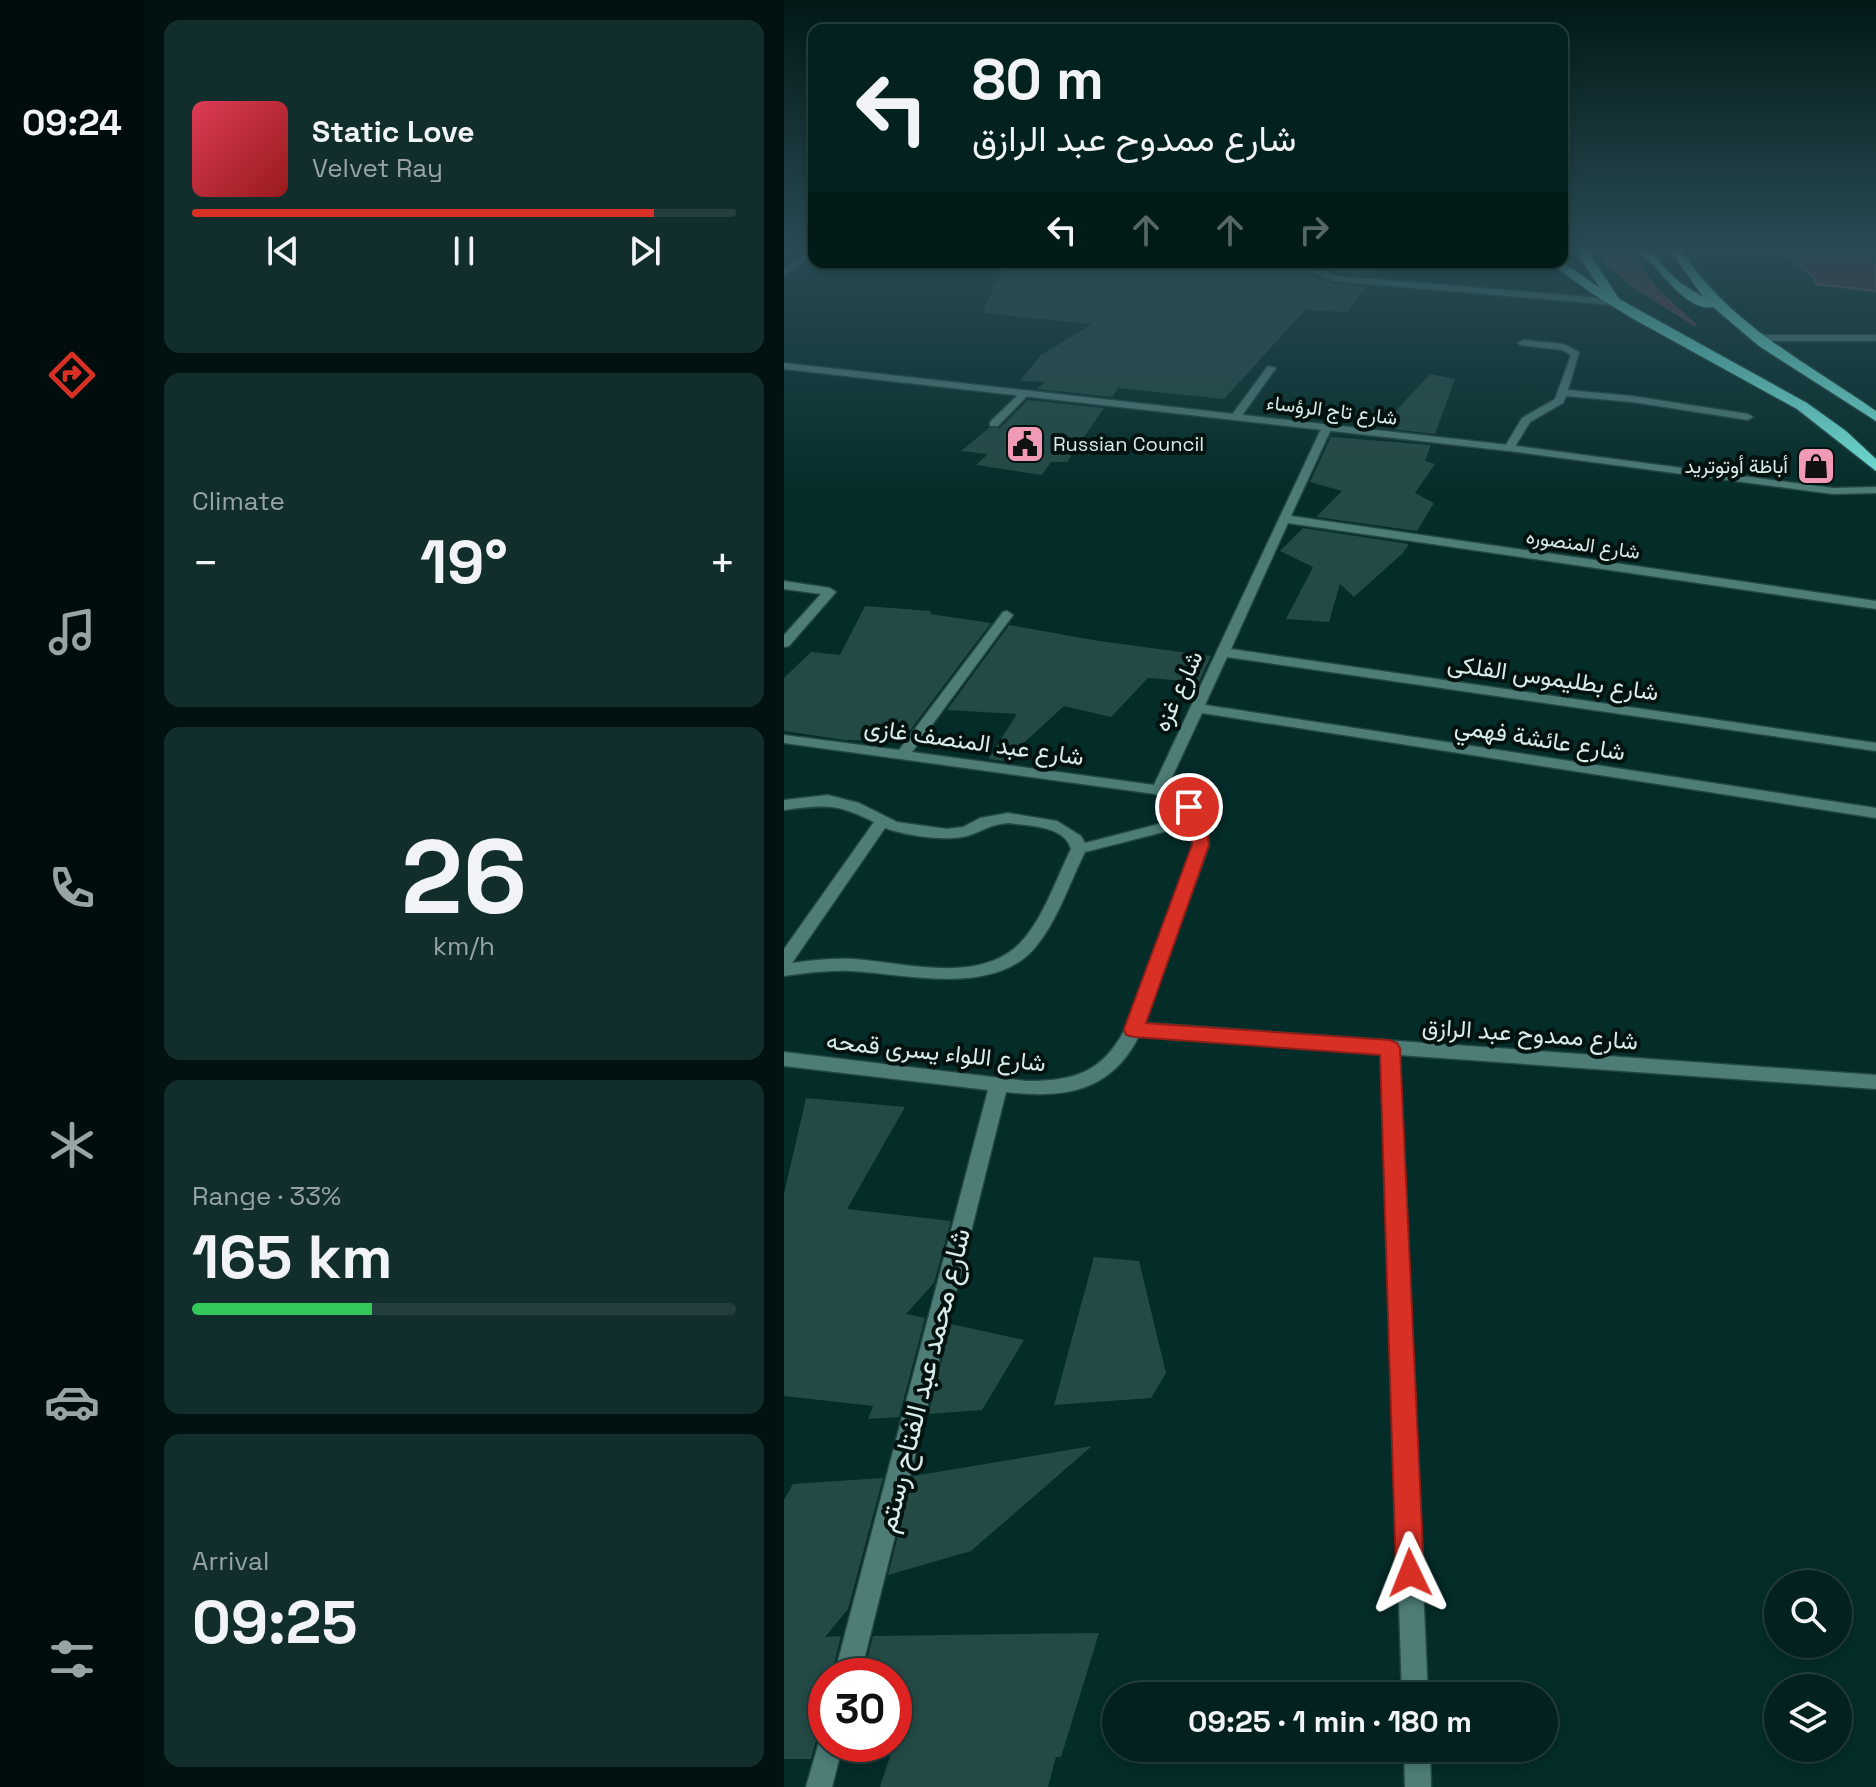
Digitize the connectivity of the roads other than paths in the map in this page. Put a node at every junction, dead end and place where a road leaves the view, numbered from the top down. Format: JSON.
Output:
{"nodes":[{"id":1,"x":1667,"y":330,"type":"edge"},
{"id":2,"x":1750,"y":330,"type":"edge"},
{"id":3,"x":1760,"y":338,"type":"junction"},
{"id":4,"x":1876,"y":338,"type":"edge"},
{"id":5,"x":1523,"y":343,"type":"dead end"},
{"id":6,"x":784,"y":366,"type":"edge"},
{"id":7,"x":1271,"y":368,"type":"dead end"},
{"id":8,"x":1026,"y":392,"type":"junction"},
{"id":9,"x":1563,"y":393,"type":"junction"},
{"id":10,"x":1236,"y":416,"type":"junction"},
{"id":11,"x":1748,"y":417,"type":"dead end"},
{"id":12,"x":1876,"y":417,"type":"edge"},
{"id":13,"x":994,"y":424,"type":"dead end"},
{"id":14,"x":1327,"y":427,"type":"junction"},
{"id":15,"x":1509,"y":448,"type":"junction"},
{"id":16,"x":1876,"y":467,"type":"edge"},
{"id":17,"x":1876,"y":490,"type":"edge"},
{"id":18,"x":1285,"y":519,"type":"junction"},
{"id":19,"x":784,"y":585,"type":"edge"},
{"id":20,"x":1876,"y":605,"type":"edge"},
{"id":21,"x":1007,"y":615,"type":"dead end"},
{"id":22,"x":784,"y":643,"type":"edge"},
{"id":23,"x":1223,"y":652,"type":"junction"},
{"id":24,"x":1197,"y":708,"type":"junction"},
{"id":25,"x":784,"y":739,"type":"edge"},
{"id":26,"x":1876,"y":747,"type":"edge"},
{"id":27,"x":903,"y":755,"type":"junction"},
{"id":28,"x":1159,"y":790,"type":"junction"},
{"id":29,"x":784,"y":805,"type":"edge"},
{"id":30,"x":1876,"y":813,"type":"edge"},
{"id":31,"x":1198,"y":819,"type":"junction"},
{"id":32,"x":882,"y":822,"type":"junction"},
{"id":33,"x":1079,"y":849,"type":"junction"},
{"id":34,"x":784,"y":962,"type":"edge"},
{"id":35,"x":784,"y":970,"type":"edge"},
{"id":36,"x":1134,"y":1029,"type":"junction"},
{"id":37,"x":1390,"y":1048,"type":"junction"},
{"id":38,"x":784,"y":1059,"type":"edge"},
{"id":39,"x":1876,"y":1082,"type":"edge"},
{"id":40,"x":999,"y":1085,"type":"junction"},
{"id":41,"x":852,"y":1658,"type":"edge"},
{"id":42,"x":1414,"y":1682,"type":"edge"},
{"id":43,"x":825,"y":1762,"type":"edge"},
{"id":44,"x":1417,"y":1762,"type":"edge"},
{"id":45,"x":819,"y":1787,"type":"edge"},
{"id":46,"x":1418,"y":1787,"type":"edge"}],
"edges":[{"from":1,"to":16,"type":"highway"},
{"from":2,"to":3,"type":"highway"},
{"from":3,"to":4,"type":"street"},
{"from":3,"to":12,"type":"highway"},
{"from":5,"to":9,"type":"street"},
{"from":6,"to":8,"type":"street","name":"شارع تاج الرؤساء"},
{"from":7,"to":10,"type":"street"},
{"from":8,"to":10,"type":"street","name":"شارع تاج الرؤساء"},
{"from":8,"to":13,"type":"street"},
{"from":9,"to":11,"type":"street"},
{"from":9,"to":15,"type":"street"},
{"from":10,"to":14,"type":"street","name":"شارع تاج الرؤساء"},
{"from":14,"to":15,"type":"street","name":"شارع تاج الرؤساء"},
{"from":14,"to":18,"type":"street","name":"شارع غزه"},
{"from":15,"to":17,"type":"street","name":"شارع تاج الرؤساء"},
{"from":18,"to":20,"type":"street","name":"شارع المنصوره"},
{"from":18,"to":23,"type":"street","name":"شارع غزه"},
{"from":19,"to":22,"type":"street"},
{"from":21,"to":27,"type":"street"},
{"from":23,"to":24,"type":"street","name":"شارع غزه"},
{"from":23,"to":26,"type":"street","name":"شارع بطليموس الفلكى"},
{"from":24,"to":28,"type":"street","name":"شارع غزه"},
{"from":24,"to":30,"type":"street","name":"شارع عائشة فهمي"},
{"from":25,"to":27,"type":"street","name":"شارع عبد المنصف غازى"},
{"from":27,"to":28,"type":"street","name":"شارع عبد المنصف غازى"},
{"from":28,"to":31,"type":"street"},
{"from":29,"to":32,"type":"street"},
{"from":31,"to":33,"type":"street"},
{"from":31,"to":36,"type":"street"},
{"from":32,"to":33,"type":"street"},
{"from":32,"to":34,"type":"street"},
{"from":33,"to":35,"type":"street"},
{"from":36,"to":37,"type":"street","name":"شارع ممدوح عبد الرازق"},
{"from":36,"to":40,"type":"street","name":"شارع اللواء يسرى قمحه"},
{"from":37,"to":39,"type":"street","name":"شارع ممدوح عبد الرازق"},
{"from":37,"to":42,"type":"street"},
{"from":38,"to":40,"type":"street","name":"شارع اللواء يسرى قمحه"},
{"from":40,"to":41,"type":"street","name":"شارع محمد عبد الفتاح رستم"},
{"from":43,"to":45,"type":"street"},
{"from":44,"to":46,"type":"street"}]}
